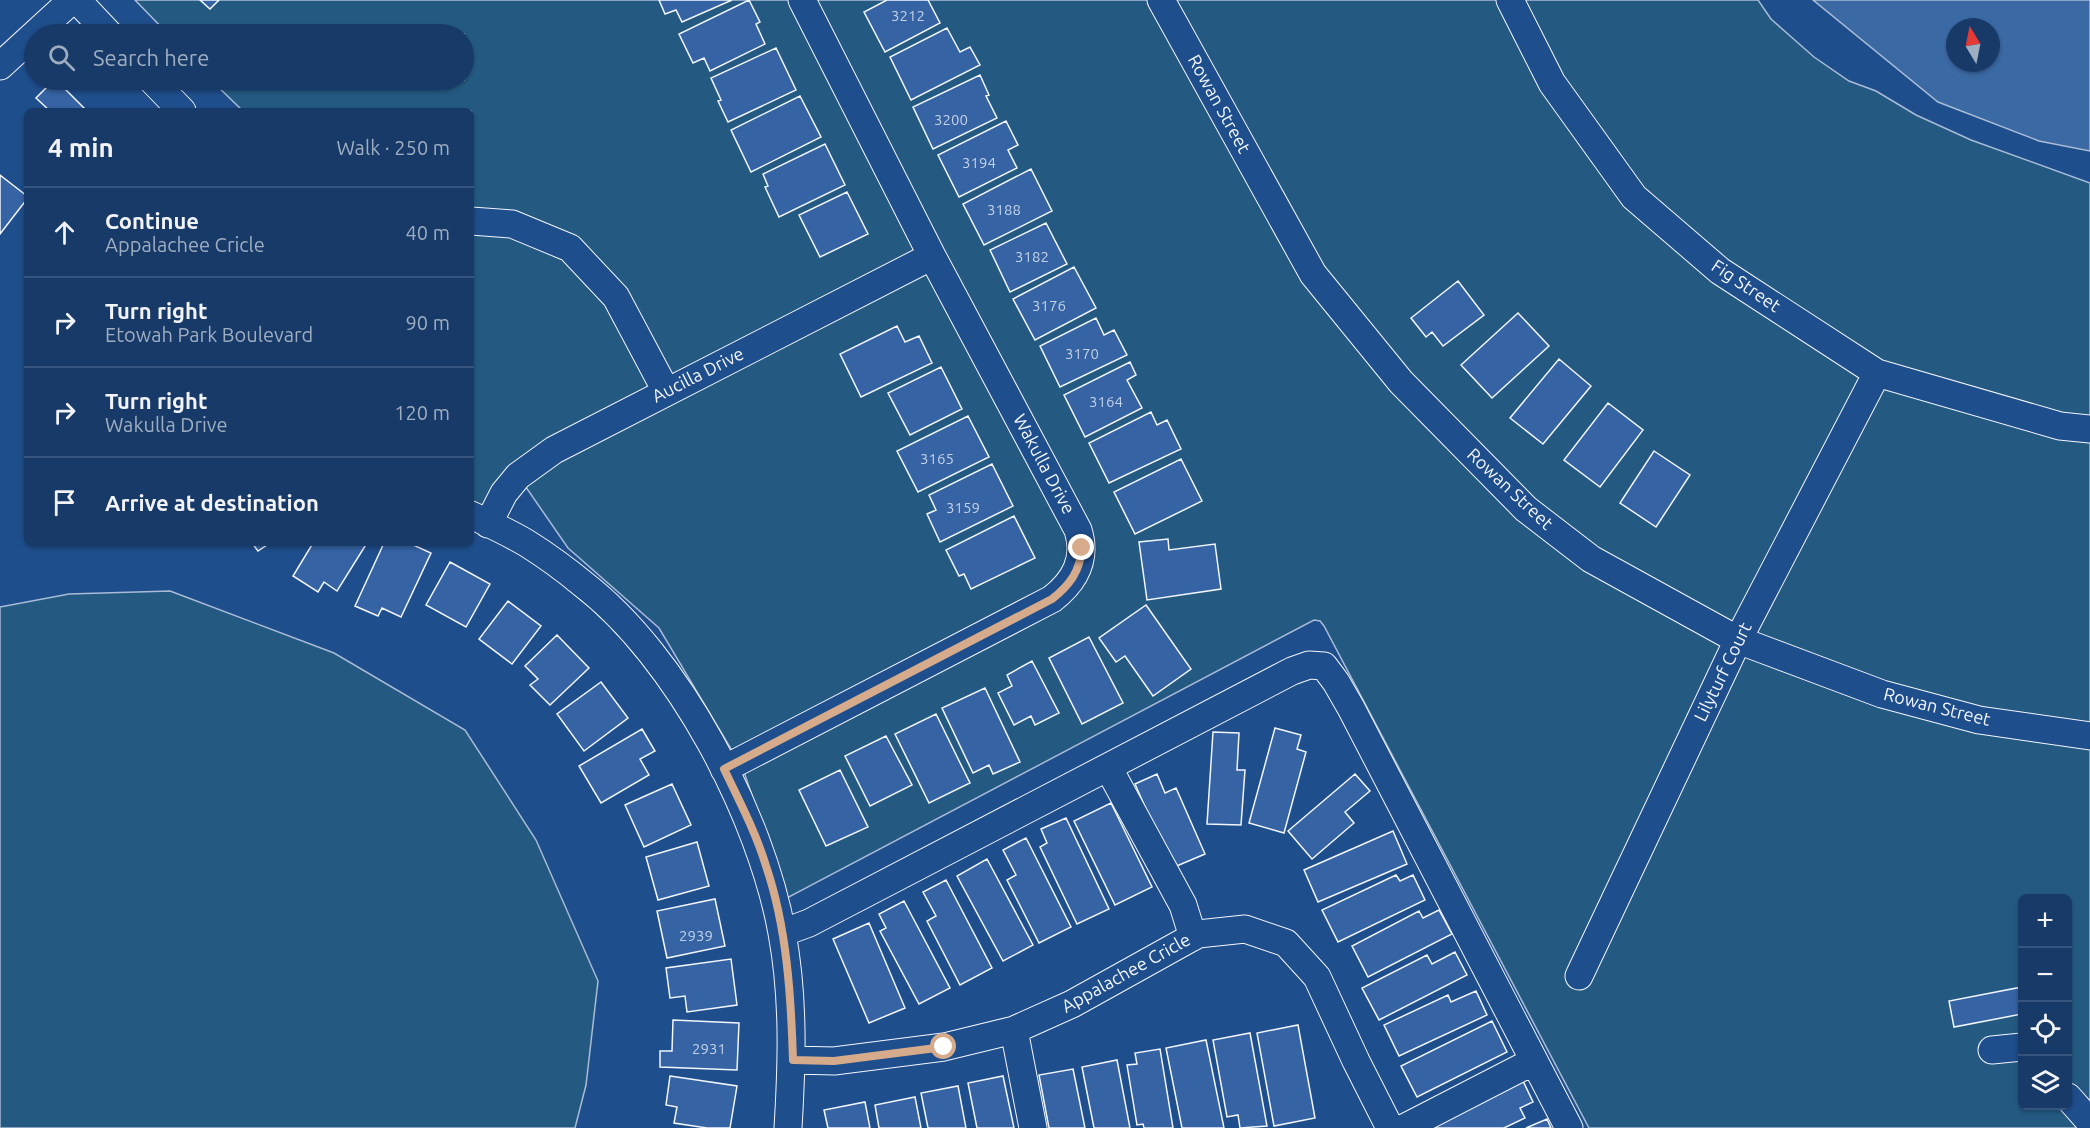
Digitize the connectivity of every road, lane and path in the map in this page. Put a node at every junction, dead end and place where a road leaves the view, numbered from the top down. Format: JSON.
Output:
{"nodes":[{"id":1,"x":74,"y":0,"type":"edge"},
{"id":2,"x":802,"y":0,"type":"edge"},
{"id":3,"x":1161,"y":0,"type":"edge"},
{"id":4,"x":1510,"y":0,"type":"edge"},
{"id":5,"x":47,"y":24,"type":"edge"},
{"id":6,"x":99,"y":24,"type":"edge"},
{"id":7,"x":24,"y":45,"type":"edge"},
{"id":8,"x":0,"y":66,"type":"edge"},
{"id":9,"x":162,"y":90,"type":"edge"},
{"id":10,"x":179,"y":108,"type":"edge"},
{"id":11,"x":474,"y":221,"type":"edge"},
{"id":12,"x":932,"y":256,"type":"junction"},
{"id":13,"x":1877,"y":373,"type":"junction"},
{"id":14,"x":666,"y":391,"type":"junction"},
{"id":15,"x":2090,"y":429,"type":"edge"},
{"id":16,"x":480,"y":520,"type":"edge"},
{"id":17,"x":1738,"y":640,"type":"junction"},
{"id":18,"x":2090,"y":736,"type":"edge"},
{"id":19,"x":1108,"y":767,"type":"junction"},
{"id":20,"x":724,"y":769,"type":"junction"},
{"id":21,"x":782,"y":933,"type":"junction"},
{"id":22,"x":1193,"y":937,"type":"junction"},
{"id":23,"x":1579,"y":976,"type":"dead end"},
{"id":24,"x":1014,"y":1030,"type":"junction"},
{"id":25,"x":2018,"y":1047,"type":"edge"},
{"id":26,"x":1992,"y":1050,"type":"dead end"},
{"id":27,"x":793,"y":1060,"type":"junction"},
{"id":28,"x":1534,"y":1061,"type":"junction"},
{"id":29,"x":2072,"y":1102,"type":"edge"},
{"id":30,"x":2090,"y":1122,"type":"edge"},
{"id":31,"x":788,"y":1128,"type":"edge"},
{"id":32,"x":1032,"y":1128,"type":"edge"},
{"id":33,"x":1390,"y":1128,"type":"edge"},
{"id":34,"x":1404,"y":1128,"type":"edge"},
{"id":35,"x":1569,"y":1128,"type":"edge"}],
"edges":[{"from":1,"to":5,"type":"street"},
{"from":1,"to":6,"type":"street"},
{"from":2,"to":12,"type":"street","name":"Wakulla Drive"},
{"from":3,"to":17,"type":"street","name":"Rowan Street"},
{"from":4,"to":13,"type":"street","name":"Fig Street"},
{"from":7,"to":8,"type":"street"},
{"from":9,"to":10,"type":"street"},
{"from":11,"to":14,"type":"street"},
{"from":12,"to":14,"type":"street","name":"Aucilla Drive"},
{"from":12,"to":20,"type":"street","name":"Wakulla Drive"},
{"from":13,"to":15,"type":"street","name":"Fig Street"},
{"from":13,"to":17,"type":"street","name":"Lilyturf Court"},
{"from":14,"to":16,"type":"street","name":"Aucilla Drive"},
{"from":16,"to":20,"type":"street"},
{"from":17,"to":18,"type":"street","name":"Rowan Street"},
{"from":17,"to":23,"type":"street","name":"Lilyturf Court"},
{"from":19,"to":21,"type":"street"},
{"from":19,"to":22,"type":"street"},
{"from":19,"to":28,"type":"street"},
{"from":20,"to":21,"type":"street"},
{"from":21,"to":27,"type":"street"},
{"from":22,"to":24,"type":"street","name":"Appalachee Cricle"},
{"from":22,"to":33,"type":"street","name":"Appalachee Cricle"},
{"from":24,"to":27,"type":"street","name":"Appalachee Cricle"},
{"from":24,"to":32,"type":"street"},
{"from":25,"to":26,"type":"street"},
{"from":27,"to":31,"type":"street"},
{"from":28,"to":34,"type":"street"},
{"from":28,"to":35,"type":"street"},
{"from":29,"to":30,"type":"street"}]}
